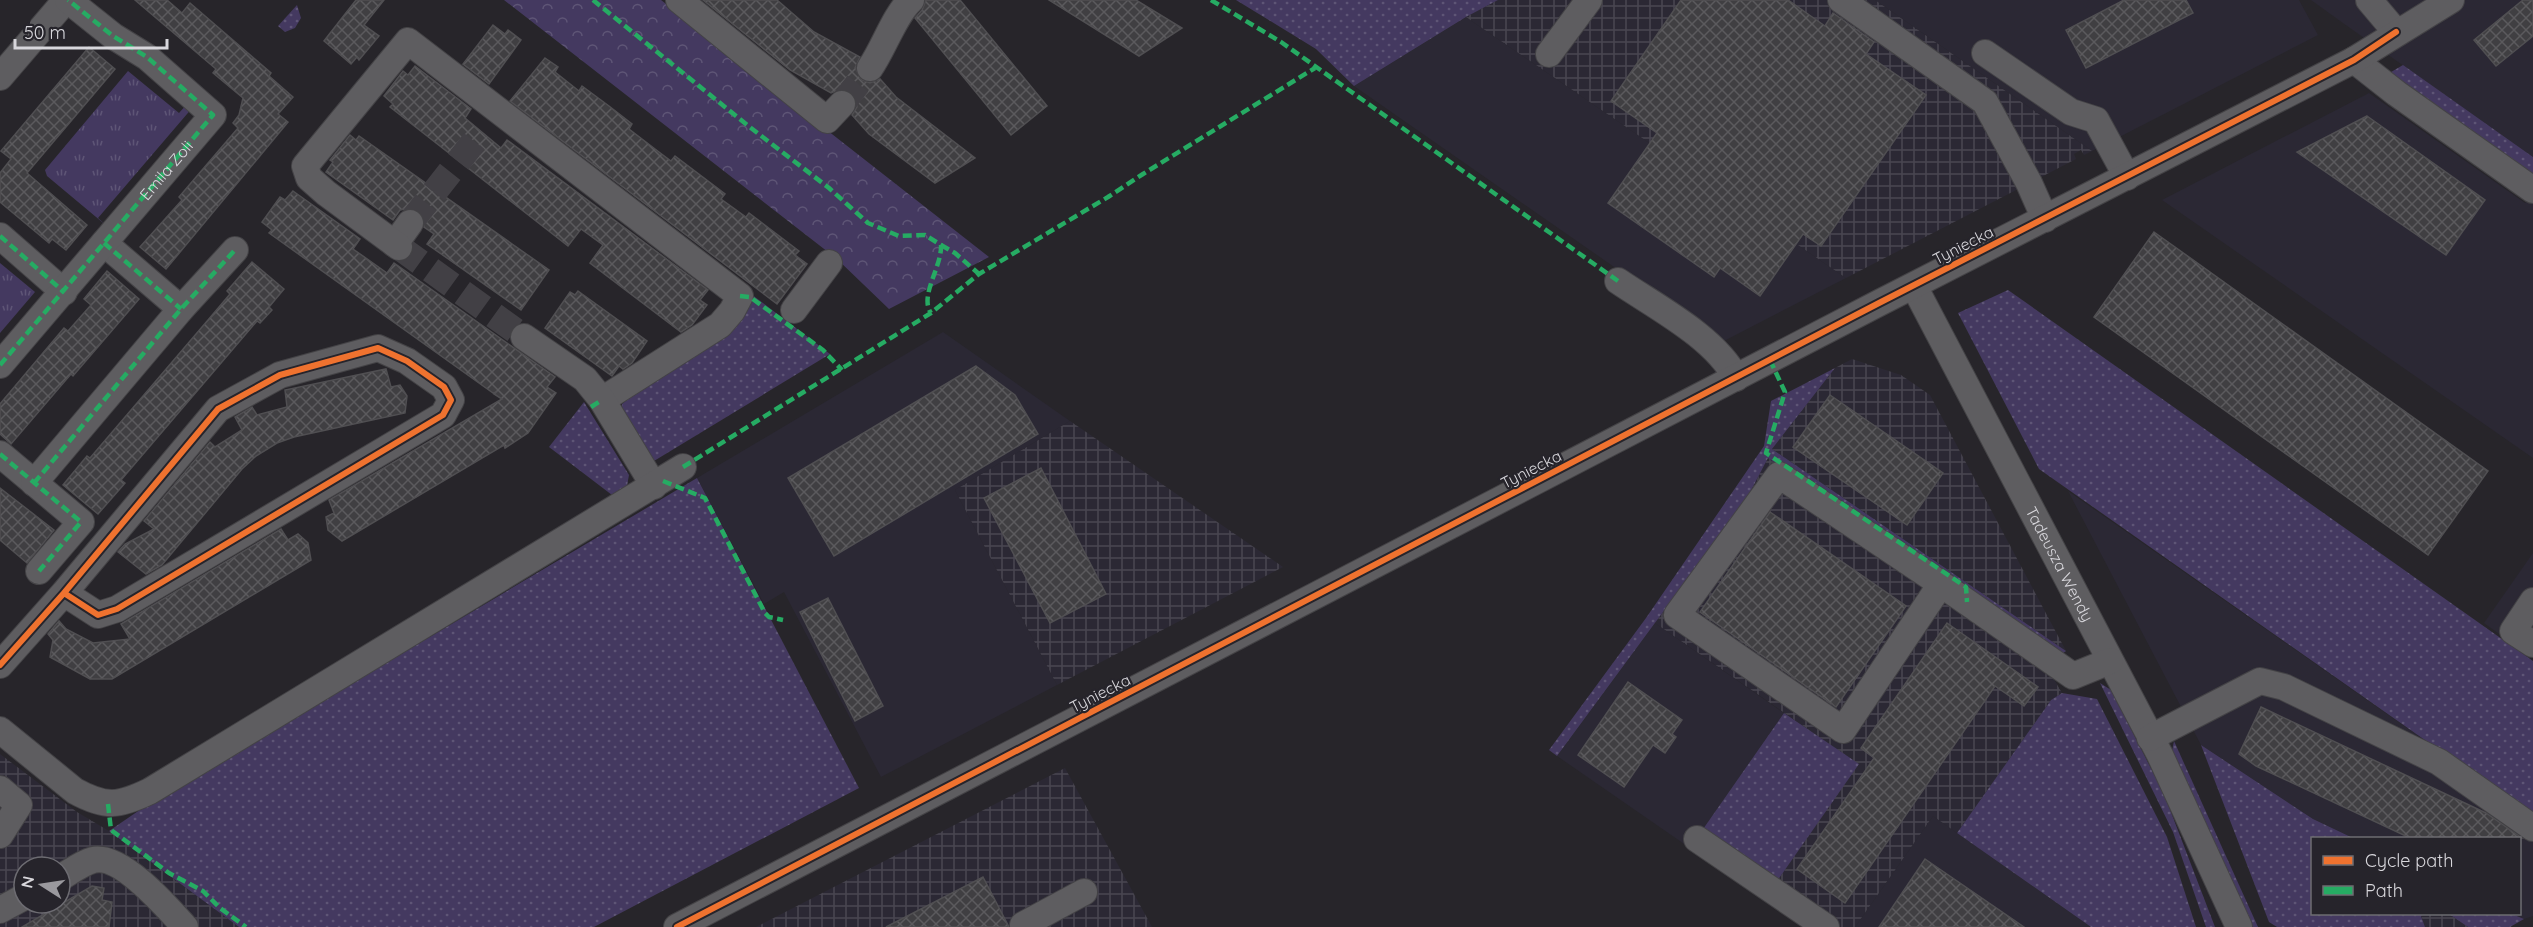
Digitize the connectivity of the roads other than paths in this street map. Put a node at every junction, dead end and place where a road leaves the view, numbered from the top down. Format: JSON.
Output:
{"nodes":[{"id":1,"x":67,"y":0,"type":"edge"},
{"id":2,"x":679,"y":0,"type":"edge"},
{"id":3,"x":911,"y":0,"type":"edge"},
{"id":4,"x":1589,"y":0,"type":"edge"},
{"id":5,"x":1841,"y":0,"type":"edge"},
{"id":6,"x":2369,"y":0,"type":"edge"},
{"id":7,"x":2425,"y":0,"type":"edge"},
{"id":8,"x":2451,"y":0,"type":"edge"},
{"id":9,"x":2396,"y":32,"type":"junction"},
{"id":10,"x":1985,"y":53,"type":"dead end"},
{"id":11,"x":1549,"y":54,"type":"dead end"},
{"id":12,"x":2354,"y":60,"type":"junction"},
{"id":13,"x":870,"y":68,"type":"tunnel mouth"},
{"id":14,"x":0,"y":77,"type":"edge"},
{"id":15,"x":842,"y":104,"type":"tunnel mouth"},
{"id":16,"x":2127,"y":177,"type":"junction"},
{"id":17,"x":2533,"y":190,"type":"edge"},
{"id":18,"x":2044,"y":219,"type":"junction"},
{"id":19,"x":410,"y":223,"type":"tunnel mouth"},
{"id":20,"x":0,"y":236,"type":"edge"},
{"id":21,"x":104,"y":243,"type":"junction"},
{"id":22,"x":235,"y":250,"type":"dead end"},
{"id":23,"x":829,"y":263,"type":"dead end"},
{"id":24,"x":1618,"y":281,"type":"dead end"},
{"id":25,"x":1914,"y":286,"type":"junction"},
{"id":26,"x":64,"y":292,"type":"junction"},
{"id":27,"x":182,"y":309,"type":"junction"},
{"id":28,"x":794,"y":310,"type":"dead end"},
{"id":29,"x":524,"y":337,"type":"tunnel mouth"},
{"id":30,"x":0,"y":365,"type":"edge"},
{"id":31,"x":1736,"y":378,"type":"junction"},
{"id":32,"x":602,"y":400,"type":"junction"},
{"id":33,"x":0,"y":454,"type":"edge"},
{"id":34,"x":683,"y":467,"type":"dead end"},
{"id":35,"x":34,"y":483,"type":"junction"},
{"id":36,"x":654,"y":486,"type":"junction"},
{"id":37,"x":39,"y":571,"type":"dead end"},
{"id":38,"x":1941,"y":584,"type":"junction"},
{"id":39,"x":64,"y":593,"type":"junction"},
{"id":40,"x":2533,"y":601,"type":"edge"},
{"id":41,"x":2533,"y":644,"type":"edge"},
{"id":42,"x":2110,"y":660,"type":"junction"},
{"id":43,"x":0,"y":665,"type":"edge"},
{"id":44,"x":0,"y":730,"type":"edge"},
{"id":45,"x":2151,"y":738,"type":"junction"},
{"id":46,"x":0,"y":789,"type":"edge"},
{"id":47,"x":2533,"y":828,"type":"edge"},
{"id":48,"x":0,"y":835,"type":"edge"},
{"id":49,"x":1696,"y":839,"type":"dead end"},
{"id":50,"x":2199,"y":844,"type":"junction"},
{"id":51,"x":72,"y":872,"type":"edge"},
{"id":52,"x":1084,"y":892,"type":"dead end"},
{"id":53,"x":712,"y":919,"type":"edge"},
{"id":54,"x":1023,"y":925,"type":"dead end"},
{"id":55,"x":185,"y":927,"type":"edge"},
{"id":56,"x":677,"y":927,"type":"edge"},
{"id":57,"x":1826,"y":927,"type":"edge"},
{"id":58,"x":2224,"y":927,"type":"edge"},
{"id":59,"x":2239,"y":927,"type":"edge"}],
"edges":[{"from":1,"to":14,"type":"street"},
{"from":1,"to":21,"type":"street","name":"Emila Zoli"},
{"from":2,"to":15,"type":"street"},
{"from":3,"to":13,"type":"street"},
{"from":4,"to":11,"type":"street"},
{"from":5,"to":18,"type":"street"},
{"from":6,"to":9,"type":"street"},
{"from":7,"to":9,"type":"street"},
{"from":8,"to":9,"type":"street"},
{"from":9,"to":12,"type":"street","name":"Tyniecka"},
{"from":10,"to":16,"type":"street"},
{"from":12,"to":16,"type":"street","name":"Tyniecka"},
{"from":12,"to":17,"type":"street"},
{"from":16,"to":18,"type":"street","name":"Tyniecka"},
{"from":18,"to":25,"type":"street","name":"Tyniecka"},
{"from":19,"to":32,"type":"street"},
{"from":20,"to":26,"type":"street"},
{"from":21,"to":26,"type":"street","name":"Emila Zoli"},
{"from":21,"to":27,"type":"street"},
{"from":22,"to":27,"type":"street"},
{"from":23,"to":28,"type":"street"},
{"from":24,"to":31,"type":"street"},
{"from":25,"to":31,"type":"street","name":"Tyniecka"},
{"from":25,"to":42,"type":"street","name":"Tadeusza Wendy"},
{"from":26,"to":30,"type":"street","name":"Emila Zoli"},
{"from":27,"to":35,"type":"street"},
{"from":29,"to":32,"type":"street"},
{"from":31,"to":53,"type":"street","name":"Tyniecka"},
{"from":32,"to":36,"type":"street"},
{"from":33,"to":35,"type":"street"},
{"from":34,"to":36,"type":"street"},
{"from":35,"to":37,"type":"street"},
{"from":36,"to":44,"type":"street"},
{"from":38,"to":38,"type":"street"},
{"from":38,"to":42,"type":"street"},
{"from":39,"to":39,"type":"street"},
{"from":39,"to":43,"type":"street"},
{"from":40,"to":41,"type":"street"},
{"from":42,"to":45,"type":"street","name":"Tadeusza Wendy"},
{"from":45,"to":47,"type":"street"},
{"from":45,"to":50,"type":"street","name":"Tadeusza Wendy"},
{"from":46,"to":48,"type":"street"},
{"from":49,"to":57,"type":"street"},
{"from":50,"to":58,"type":"street","name":"Tadeusza Wendy"},
{"from":50,"to":59,"type":"street","name":"Tadeusza Wendy"},
{"from":51,"to":55,"type":"street"},
{"from":52,"to":54,"type":"street"},
{"from":53,"to":56,"type":"street","name":"Tyniecka"}]}
